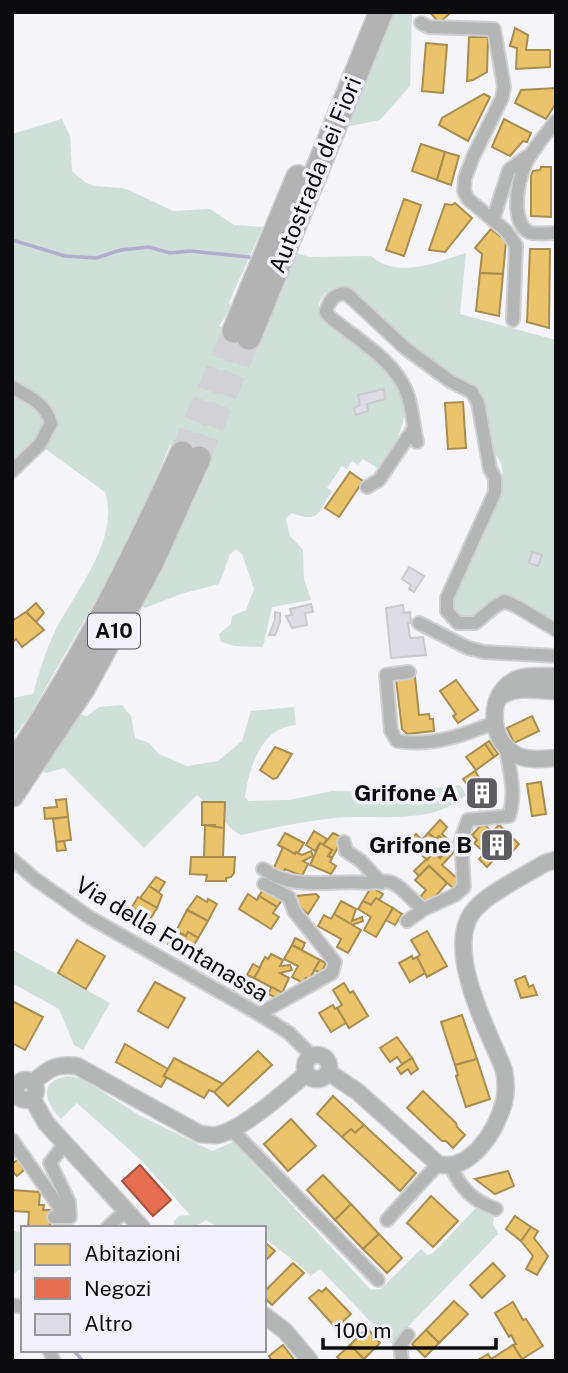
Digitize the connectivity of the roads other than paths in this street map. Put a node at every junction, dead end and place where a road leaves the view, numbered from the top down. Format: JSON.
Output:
{"nodes":[{"id":1,"x":365,"y":12,"type":"edge"},
{"id":2,"x":381,"y":12,"type":"edge"},
{"id":3,"x":421,"y":23,"type":"dead end"},
{"id":4,"x":337,"y":102,"type":"junction"},
{"id":5,"x":556,"y":121,"type":"edge"},
{"id":6,"x":532,"y":152,"type":"junction"},
{"id":7,"x":493,"y":220,"type":"junction"},
{"id":8,"x":556,"y":233,"type":"edge"},
{"id":9,"x":513,"y":320,"type":"dead end"},
{"id":10,"x":242,"y":334,"type":"tunnel mouth"},
{"id":11,"x":12,"y":387,"type":"edge"},
{"id":12,"x":414,"y":428,"type":"junction"},
{"id":13,"x":417,"y":442,"type":"dead end"},
{"id":14,"x":12,"y":471,"type":"edge"},
{"id":15,"x":367,"y":487,"type":"dead end"},
{"id":16,"x":419,"y":622,"type":"dead end"},
{"id":17,"x":556,"y":630,"type":"edge"},
{"id":18,"x":556,"y":656,"type":"edge"},
{"id":19,"x":409,"y":673,"type":"dead end"},
{"id":20,"x":553,"y":683,"type":"dead end"},
{"id":21,"x":495,"y":723,"type":"junction"},
{"id":22,"x":506,"y":747,"type":"junction"},
{"id":23,"x":556,"y":758,"type":"edge"},
{"id":24,"x":12,"y":766,"type":"edge"},
{"id":25,"x":12,"y":795,"type":"edge"},
{"id":26,"x":344,"y":842,"type":"dead end"},
{"id":27,"x":12,"y":859,"type":"edge"},
{"id":28,"x":556,"y":860,"type":"edge"},
{"id":29,"x":262,"y":869,"type":"dead end"},
{"id":30,"x":382,"y":883,"type":"junction"},
{"id":31,"x":264,"y":884,"type":"dead end"},
{"id":32,"x":424,"y":909,"type":"junction"},
{"id":33,"x":407,"y":920,"type":"dead end"},
{"id":34,"x":259,"y":1014,"type":"junction"},
{"id":35,"x":311,"y":1055,"type":"junction"},
{"id":36,"x":328,"y":1072,"type":"junction"},
{"id":37,"x":306,"y":1074,"type":"junction"},
{"id":38,"x":24,"y":1086,"type":"edge"},
{"id":39,"x":232,"y":1130,"type":"junction"},
{"id":40,"x":12,"y":1140,"type":"edge"},
{"id":41,"x":65,"y":1143,"type":"junction"},
{"id":42,"x":445,"y":1165,"type":"junction"},
{"id":43,"x":496,"y":1209,"type":"dead end"},
{"id":44,"x":125,"y":1211,"type":"junction"},
{"id":45,"x":387,"y":1220,"type":"dead end"},
{"id":46,"x":109,"y":1226,"type":"edge"},
{"id":47,"x":140,"y":1226,"type":"edge"},
{"id":48,"x":378,"y":1280,"type":"dead end"},
{"id":49,"x":266,"y":1317,"type":"edge"},
{"id":50,"x":408,"y":1335,"type":"dead end"},
{"id":51,"x":310,"y":1361,"type":"edge"},
{"id":52,"x":402,"y":1361,"type":"edge"}],
"edges":[{"from":1,"to":4,"type":"highway","name":"Autostrada dei Fiori"},
{"from":2,"to":4,"type":"highway","name":"Autostrada dei Fiori"},
{"from":3,"to":7,"type":"street"},
{"from":4,"to":10,"type":"highway","name":"Autostrada dei Fiori"},
{"from":5,"to":6,"type":"street"},
{"from":6,"to":7,"type":"street"},
{"from":6,"to":8,"type":"street"},
{"from":7,"to":9,"type":"street"},
{"from":11,"to":14,"type":"street"},
{"from":12,"to":13,"type":"street"},
{"from":12,"to":15,"type":"street"},
{"from":12,"to":17,"type":"street"},
{"from":16,"to":18,"type":"street"},
{"from":19,"to":21,"type":"street"},
{"from":20,"to":21,"type":"street"},
{"from":21,"to":22,"type":"street"},
{"from":22,"to":23,"type":"street"},
{"from":22,"to":32,"type":"street"},
{"from":24,"to":25,"type":"highway","number":"A10"},
{"from":26,"to":30,"type":"street"},
{"from":27,"to":34,"type":"street","name":"Via della Fontanassa"},
{"from":28,"to":42,"type":"street"},
{"from":29,"to":30,"type":"street"},
{"from":30,"to":32,"type":"street"},
{"from":31,"to":34,"type":"street"},
{"from":32,"to":33,"type":"street"},
{"from":34,"to":35,"type":"street","name":"Via della Fontanassa"},
{"from":35,"to":36,"type":"street"},
{"from":35,"to":37,"type":"street"},
{"from":36,"to":37,"type":"street"},
{"from":36,"to":42,"type":"street"},
{"from":37,"to":39,"type":"street"},
{"from":38,"to":39,"type":"street"},
{"from":38,"to":41,"type":"street"},
{"from":39,"to":48,"type":"street"},
{"from":40,"to":41,"type":"street"},
{"from":41,"to":44,"type":"street"},
{"from":42,"to":43,"type":"street"},
{"from":42,"to":45,"type":"street"},
{"from":44,"to":46,"type":"street"},
{"from":44,"to":47,"type":"street"},
{"from":49,"to":51,"type":"street"},
{"from":50,"to":52,"type":"street"}]}
